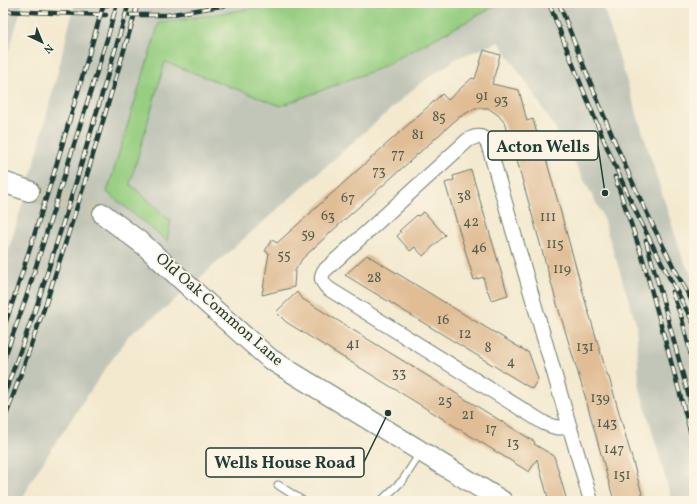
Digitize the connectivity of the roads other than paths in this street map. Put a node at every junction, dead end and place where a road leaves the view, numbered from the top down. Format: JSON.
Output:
{"nodes":[{"id":1,"x":3,"y":182,"type":"edge"},
{"id":2,"x":29,"y":191,"type":"tunnel mouth"},
{"id":3,"x":103,"y":214,"type":"tunnel mouth"},
{"id":4,"x":570,"y":427,"type":"junction"},
{"id":5,"x":421,"y":452,"type":"junction"},
{"id":6,"x":278,"y":485,"type":"dead end"},
{"id":7,"x":303,"y":501,"type":"edge"},
{"id":8,"x":381,"y":501,"type":"edge"},
{"id":9,"x":502,"y":501,"type":"edge"},
{"id":10,"x":590,"y":501,"type":"edge"}],
"edges":[{"from":1,"to":2,"type":"street"},
{"from":3,"to":5,"type":"street","name":"Old Oak Common Lane"},
{"from":4,"to":4,"type":"street"},
{"from":4,"to":10,"type":"street"},
{"from":5,"to":8,"type":"lane"},
{"from":5,"to":9,"type":"street","name":"Old Oak Common Lane"},
{"from":6,"to":7,"type":"lane"}]}
